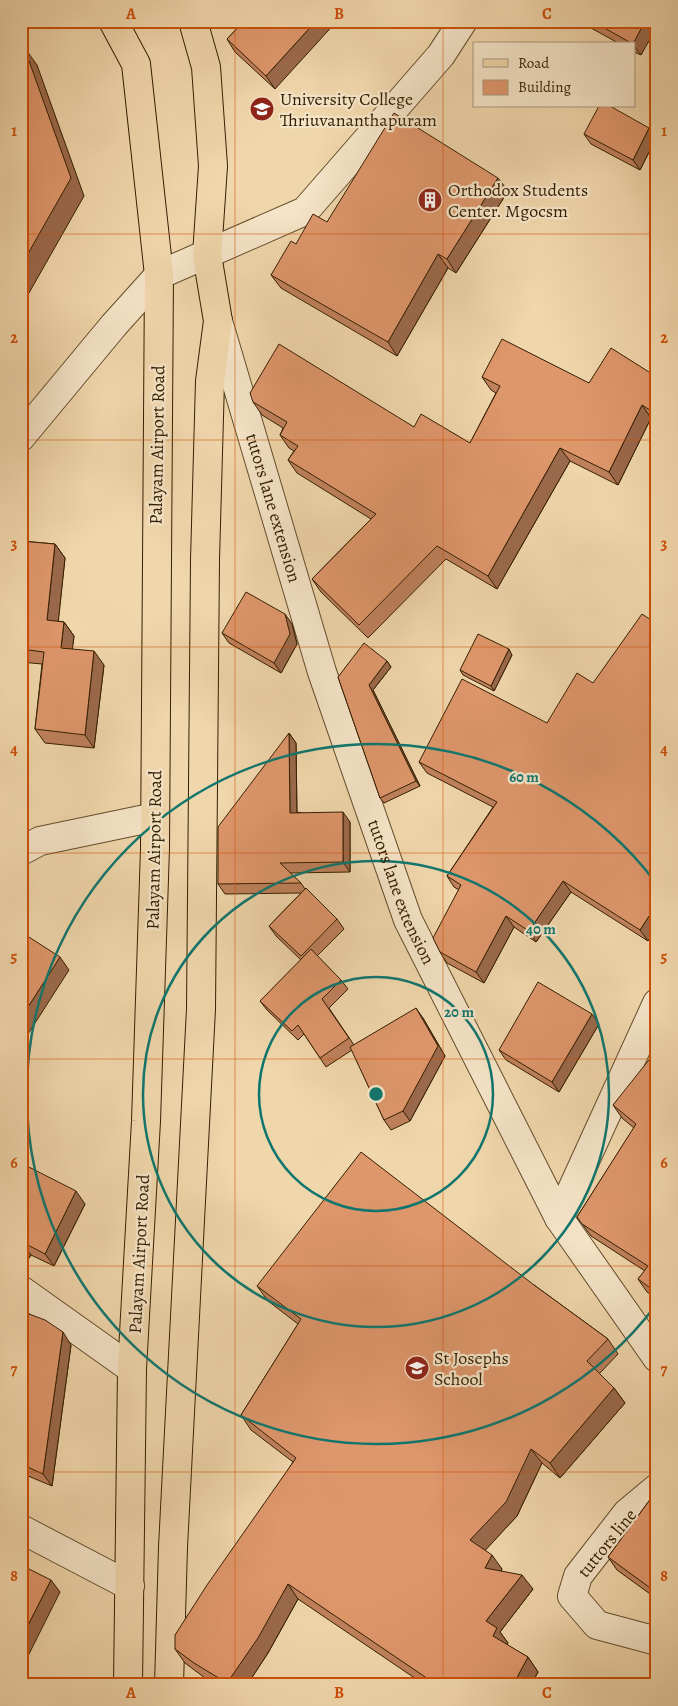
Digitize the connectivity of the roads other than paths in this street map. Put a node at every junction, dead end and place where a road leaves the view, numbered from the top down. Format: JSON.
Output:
{"nodes":[{"id":1,"x":113,"y":21,"type":"edge"},
{"id":2,"x":193,"y":21,"type":"edge"},
{"id":3,"x":463,"y":21,"type":"edge"},
{"id":4,"x":207,"y":255,"type":"junction"},
{"id":5,"x":160,"y":275,"type":"junction"},
{"id":6,"x":218,"y":321,"type":"junction"},
{"id":7,"x":21,"y":437,"type":"edge"},
{"id":8,"x":155,"y":817,"type":"junction"},
{"id":9,"x":21,"y":851,"type":"edge"},
{"id":10,"x":657,"y":1003,"type":"edge"},
{"id":11,"x":559,"y":1218,"type":"junction"},
{"id":12,"x":21,"y":1290,"type":"edge"},
{"id":13,"x":657,"y":1358,"type":"edge"},
{"id":14,"x":132,"y":1369,"type":"junction"},
{"id":15,"x":657,"y":1488,"type":"edge"},
{"id":16,"x":21,"y":1529,"type":"edge"},
{"id":17,"x":130,"y":1586,"type":"junction"},
{"id":18,"x":657,"y":1641,"type":"edge"},
{"id":19,"x":128,"y":1685,"type":"edge"},
{"id":20,"x":169,"y":1685,"type":"edge"}],
"edges":[{"from":1,"to":5,"type":"main road","name":"Palayam Airport Road"},
{"from":2,"to":4,"type":"main road"},
{"from":3,"to":4,"type":"street"},
{"from":4,"to":5,"type":"street"},
{"from":4,"to":6,"type":"main road"},
{"from":5,"to":7,"type":"street"},
{"from":5,"to":8,"type":"main road","name":"Palayam Airport Road"},
{"from":6,"to":11,"type":"street","name":"tutors lane extension"},
{"from":6,"to":20,"type":"main road"},
{"from":8,"to":9,"type":"street"},
{"from":8,"to":14,"type":"main road","name":"Palayam Airport Road"},
{"from":10,"to":11,"type":"street"},
{"from":11,"to":13,"type":"street"},
{"from":12,"to":14,"type":"street"},
{"from":14,"to":17,"type":"main road","name":"Palayam Airport Road"},
{"from":15,"to":18,"type":"street","name":"tuttors line"},
{"from":16,"to":17,"type":"street"},
{"from":17,"to":19,"type":"main road","name":"Palayam Airport Road"}]}
